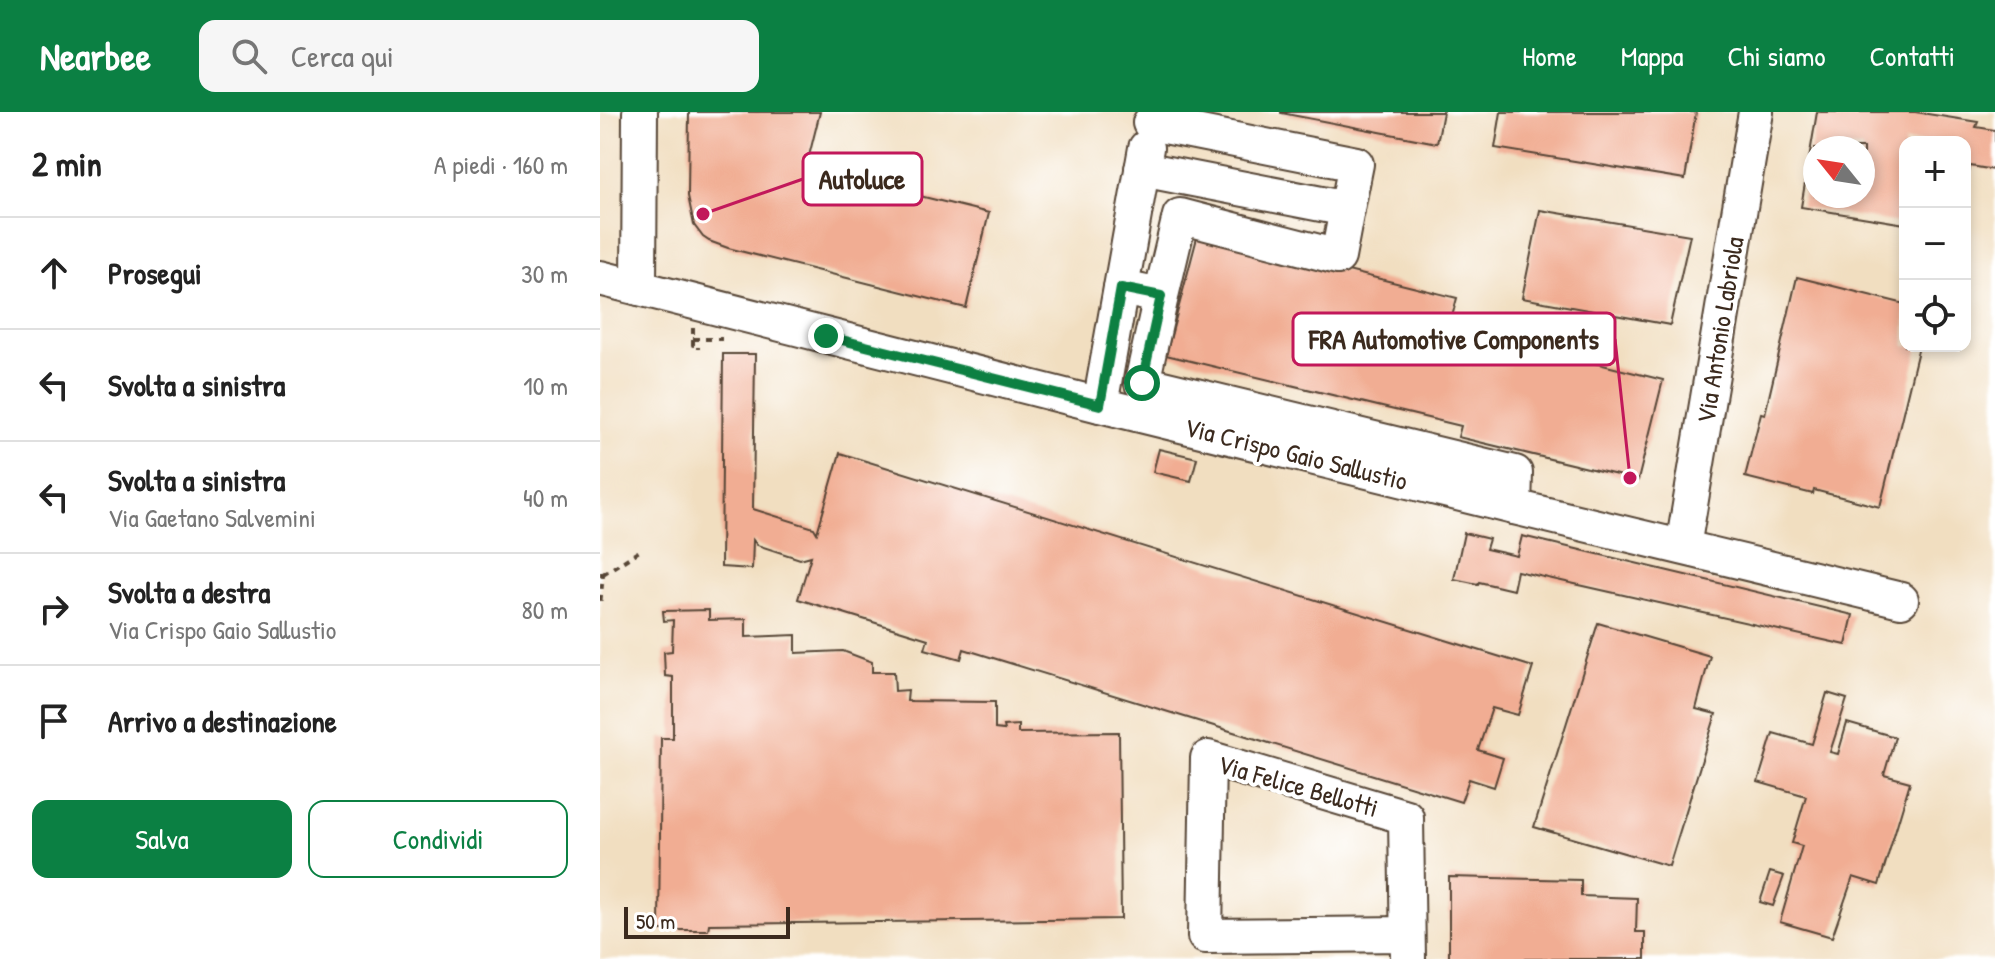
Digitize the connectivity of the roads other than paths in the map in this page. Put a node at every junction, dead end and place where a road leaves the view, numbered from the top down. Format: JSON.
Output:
{"nodes":[{"id":1,"x":640,"y":112,"type":"edge"},
{"id":2,"x":1756,"y":112,"type":"edge"},
{"id":3,"x":1151,"y":118,"type":"edge"},
{"id":4,"x":1142,"y":169,"type":"junction"},
{"id":5,"x":1347,"y":209,"type":"junction"},
{"id":6,"x":600,"y":278,"type":"edge"},
{"id":7,"x":639,"y":288,"type":"junction"},
{"id":8,"x":1121,"y":288,"type":"junction"},
{"id":9,"x":1161,"y":296,"type":"junction"},
{"id":10,"x":1100,"y":405,"type":"junction"},
{"id":11,"x":1514,"y":507,"type":"junction"},
{"id":12,"x":1683,"y":547,"type":"junction"},
{"id":13,"x":1901,"y":600,"type":"dead end"},
{"id":14,"x":1407,"y":946,"type":"edge"}],
"edges":[{"from":1,"to":7,"type":"street"},
{"from":2,"to":12,"type":"street","name":"Via Antonio Labriola"},
{"from":3,"to":4,"type":"street"},
{"from":3,"to":5,"type":"street"},
{"from":4,"to":5,"type":"street"},
{"from":4,"to":8,"type":"street"},
{"from":5,"to":9,"type":"street"},
{"from":6,"to":7,"type":"street","name":"Via Crispo Gaio Sallustio"},
{"from":7,"to":10,"type":"street","name":"Via Crispo Gaio Sallustio"},
{"from":8,"to":9,"type":"street"},
{"from":8,"to":10,"type":"street"},
{"from":9,"to":11,"type":"street"},
{"from":10,"to":11,"type":"street","name":"Via Crispo Gaio Sallustio"},
{"from":11,"to":12,"type":"street","name":"Via Crispo Gaio Sallustio"},
{"from":12,"to":13,"type":"street","name":"Via Crispo Gaio Sallustio"},
{"from":14,"to":14,"type":"street","name":"Via Felice Bellotti"}]}
